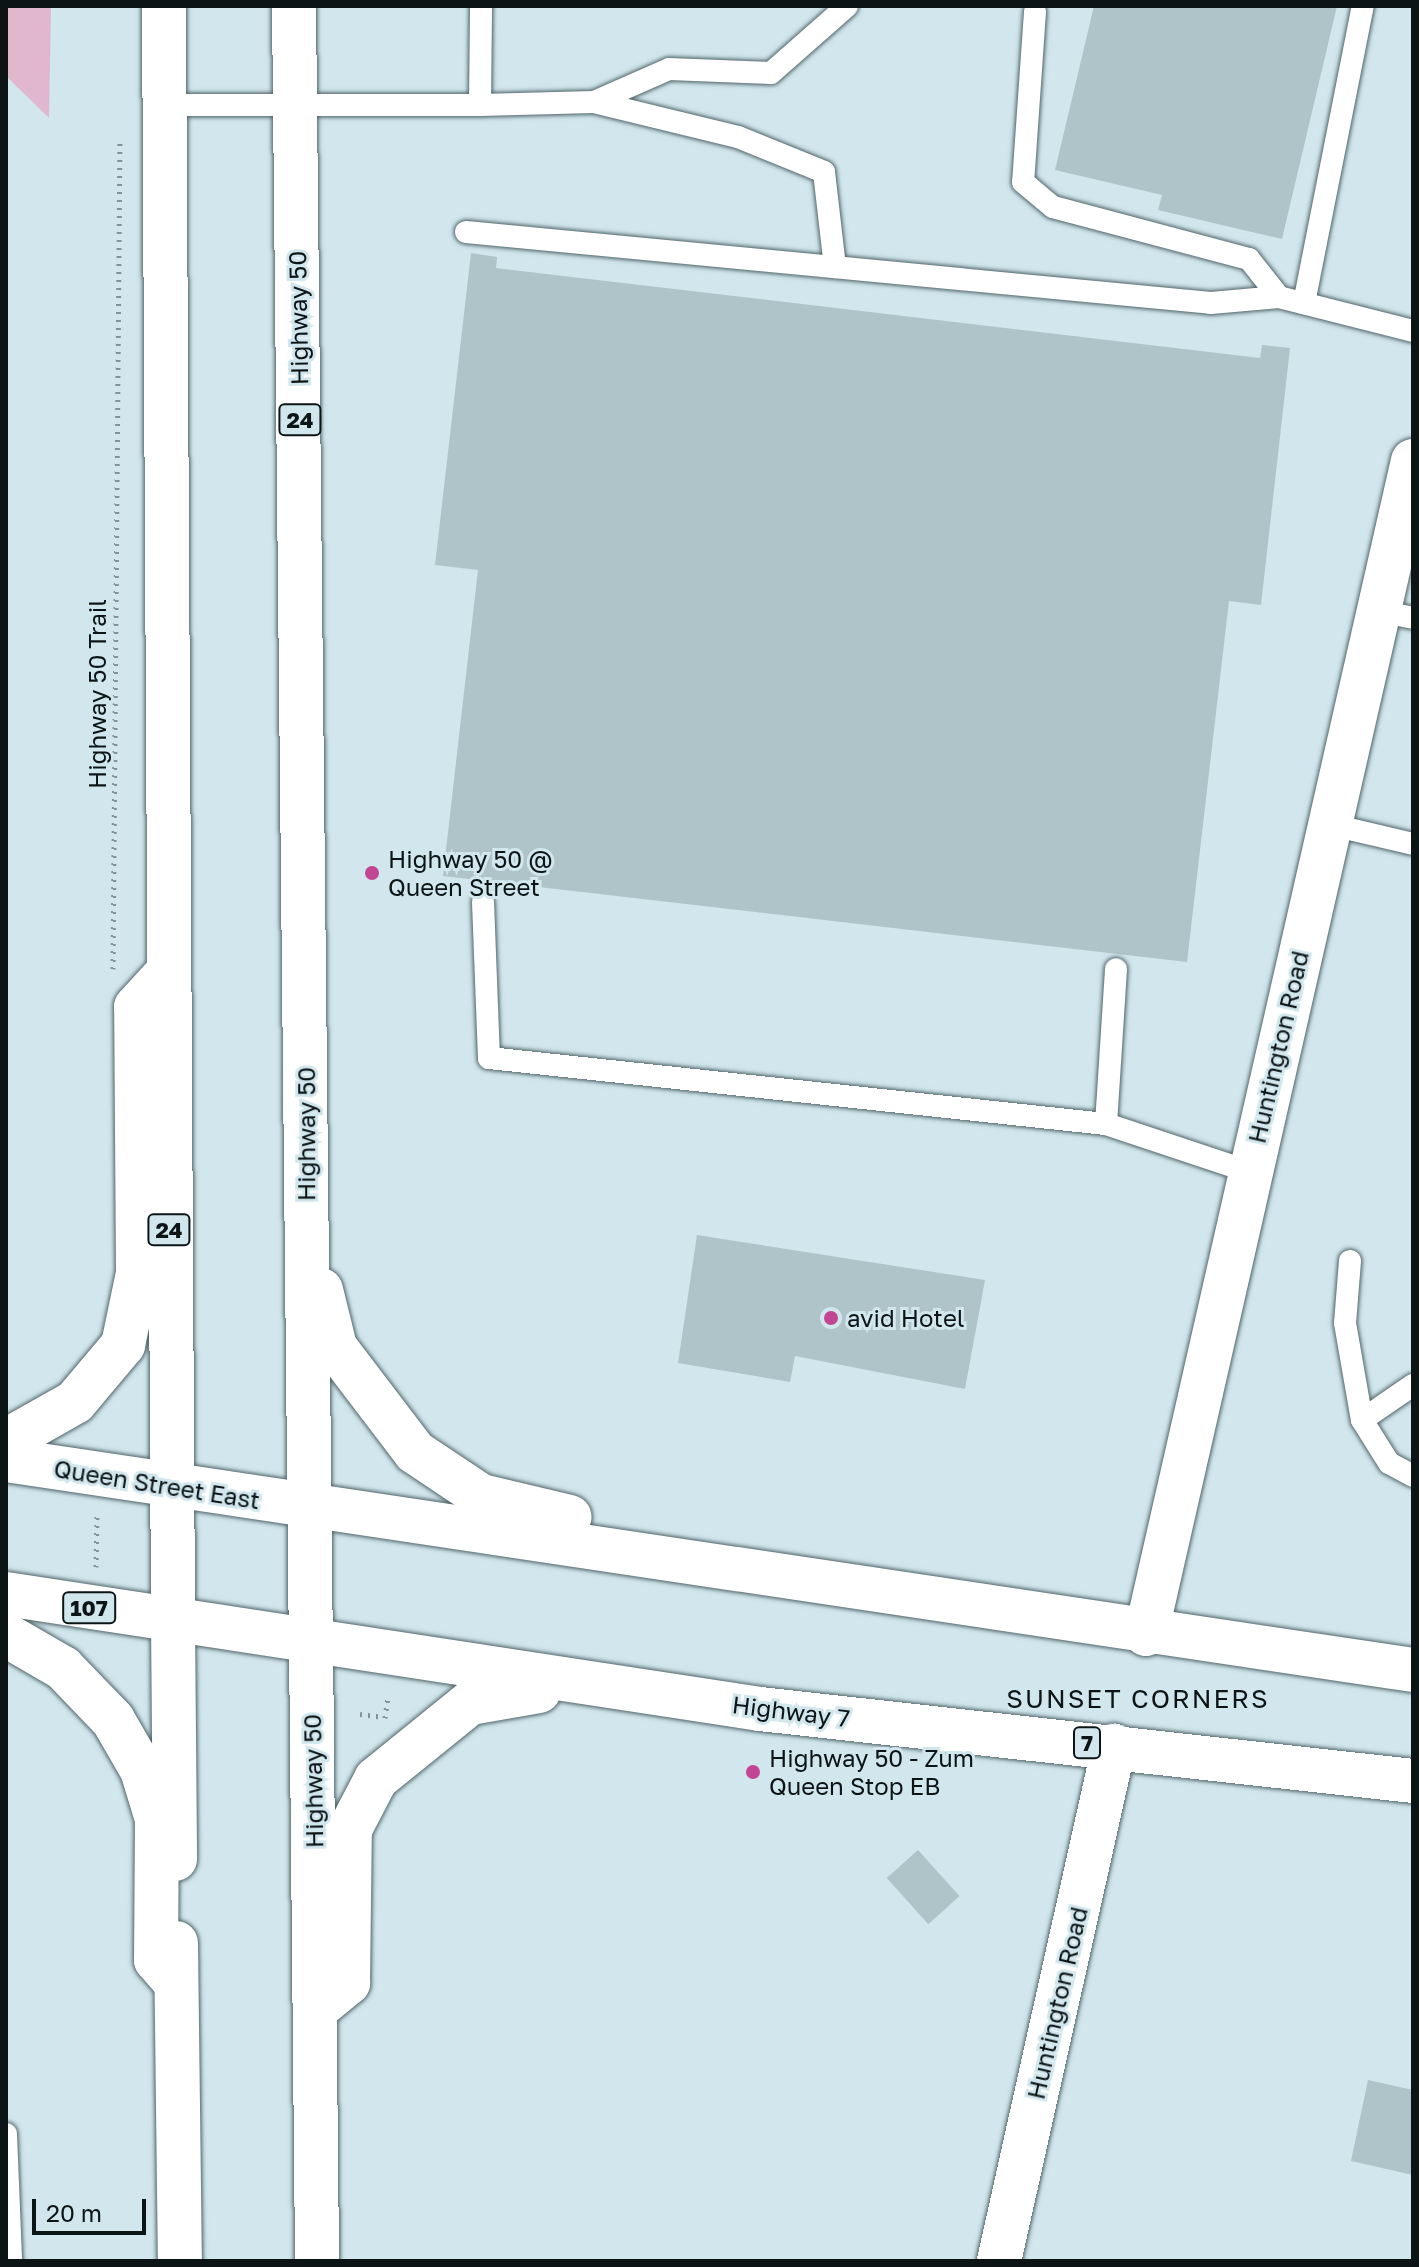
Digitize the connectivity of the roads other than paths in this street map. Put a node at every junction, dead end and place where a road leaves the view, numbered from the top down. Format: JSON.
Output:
{"nodes":[{"id":1,"x":164,"y":6,"type":"edge"},
{"id":2,"x":294,"y":6,"type":"edge"},
{"id":3,"x":481,"y":6,"type":"edge"},
{"id":4,"x":847,"y":6,"type":"edge"},
{"id":5,"x":1363,"y":6,"type":"edge"},
{"id":6,"x":1035,"y":12,"type":"dead end"},
{"id":7,"x":594,"y":102,"type":"junction"},
{"id":8,"x":295,"y":103,"type":"junction"},
{"id":9,"x":162,"y":105,"type":"junction"},
{"id":10,"x":480,"y":105,"type":"junction"},
{"id":11,"x":466,"y":232,"type":"dead end"},
{"id":12,"x":835,"y":267,"type":"junction"},
{"id":13,"x":1279,"y":297,"type":"junction"},
{"id":14,"x":1304,"y":303,"type":"junction"},
{"id":15,"x":1413,"y":331,"type":"edge"},
{"id":16,"x":1413,"y":461,"type":"edge"},
{"id":17,"x":1396,"y":615,"type":"edge"},
{"id":18,"x":1328,"y":824,"type":"junction"},
{"id":19,"x":1413,"y":844,"type":"edge"},
{"id":20,"x":483,"y":902,"type":"dead end"},
{"id":21,"x":1116,"y":969,"type":"dead end"},
{"id":22,"x":167,"y":973,"type":"junction"},
{"id":23,"x":306,"y":1017,"type":"junction"},
{"id":24,"x":1106,"y":1124,"type":"junction"},
{"id":25,"x":1250,"y":1172,"type":"junction"},
{"id":26,"x":1350,"y":1261,"type":"dead end"},
{"id":27,"x":1413,"y":1385,"type":"edge"},
{"id":28,"x":1362,"y":1420,"type":"junction"},
{"id":29,"x":6,"y":1441,"type":"edge"},
{"id":30,"x":6,"y":1460,"type":"edge"},
{"id":31,"x":1413,"y":1476,"type":"edge"},
{"id":32,"x":171,"y":1487,"type":"junction"},
{"id":33,"x":307,"y":1508,"type":"junction"},
{"id":34,"x":848,"y":1588,"type":"junction"},
{"id":35,"x":6,"y":1594,"type":"edge"},
{"id":36,"x":173,"y":1621,"type":"junction"},
{"id":37,"x":1146,"y":1634,"type":"junction"},
{"id":38,"x":6,"y":1635,"type":"edge"},
{"id":39,"x":311,"y":1643,"type":"junction"},
{"id":40,"x":1413,"y":1670,"type":"edge"},
{"id":41,"x":760,"y":1709,"type":"junction"},
{"id":42,"x":1114,"y":1746,"type":"junction"},
{"id":43,"x":1413,"y":1781,"type":"edge"},
{"id":44,"x":176,"y":1983,"type":"junction"},
{"id":45,"x":315,"y":2010,"type":"junction"},
{"id":46,"x":6,"y":2134,"type":"edge"},
{"id":47,"x":11,"y":2261,"type":"edge"},
{"id":48,"x":180,"y":2261,"type":"edge"},
{"id":49,"x":317,"y":2261,"type":"edge"},
{"id":50,"x":999,"y":2261,"type":"edge"}],
"edges":[{"from":1,"to":9,"type":"main road","number":"24"},
{"from":2,"to":8,"type":"main road","name":"Highway 50","number":"24"},
{"from":3,"to":10,"type":"lane"},
{"from":4,"to":7,"type":"lane"},
{"from":5,"to":14,"type":"lane"},
{"from":6,"to":13,"type":"lane"},
{"from":7,"to":10,"type":"lane"},
{"from":7,"to":12,"type":"lane"},
{"from":8,"to":9,"type":"lane"},
{"from":8,"to":10,"type":"lane"},
{"from":8,"to":23,"type":"main road","name":"Highway 50","number":"24"},
{"from":9,"to":22,"type":"main road","number":"24"},
{"from":11,"to":12,"type":"lane"},
{"from":12,"to":13,"type":"lane"},
{"from":13,"to":14,"type":"lane"},
{"from":14,"to":15,"type":"lane"},
{"from":16,"to":17,"type":"main road","name":"Huntington Road"},
{"from":17,"to":18,"type":"main road","name":"Huntington Road"},
{"from":18,"to":19,"type":"lane"},
{"from":18,"to":25,"type":"main road","name":"Huntington Road"},
{"from":20,"to":24,"type":"lane"},
{"from":21,"to":24,"type":"lane"},
{"from":22,"to":29,"type":"main road"},
{"from":22,"to":32,"type":"main road","number":"24"},
{"from":23,"to":33,"type":"main road","name":"Highway 50","number":"24"},
{"from":23,"to":34,"type":"main road"},
{"from":24,"to":25,"type":"lane"},
{"from":25,"to":37,"type":"main road","name":"Huntington Road"},
{"from":26,"to":28,"type":"lane"},
{"from":27,"to":28,"type":"lane"},
{"from":28,"to":31,"type":"lane"},
{"from":30,"to":32,"type":"main road","name":"Queen Street East"},
{"from":32,"to":33,"type":"main road","name":"Queen Street East"},
{"from":32,"to":36,"type":"main road","number":"24"},
{"from":33,"to":34,"type":"main road"},
{"from":33,"to":39,"type":"main road","name":"Highway 50","number":"24"},
{"from":34,"to":37,"type":"main road"},
{"from":35,"to":36,"type":"main road","number":"107"},
{"from":36,"to":39,"type":"main road","name":"Highway 7","number":"107"},
{"from":36,"to":44,"type":"main road","number":"24"},
{"from":37,"to":40,"type":"main road"},
{"from":38,"to":44,"type":"main road"},
{"from":39,"to":41,"type":"main road","name":"Highway 7","number":"7"},
{"from":39,"to":45,"type":"main road","name":"Highway 50","number":"24"},
{"from":41,"to":42,"type":"main road","name":"Highway 7","number":"7"},
{"from":41,"to":45,"type":"main road"},
{"from":42,"to":43,"type":"main road","name":"Highway 7","number":"7"},
{"from":42,"to":50,"type":"main road","name":"Huntington Road"},
{"from":44,"to":48,"type":"main road","number":"24"},
{"from":45,"to":49,"type":"main road","name":"Highway 50","number":"24"},
{"from":46,"to":47,"type":"lane"}]}
